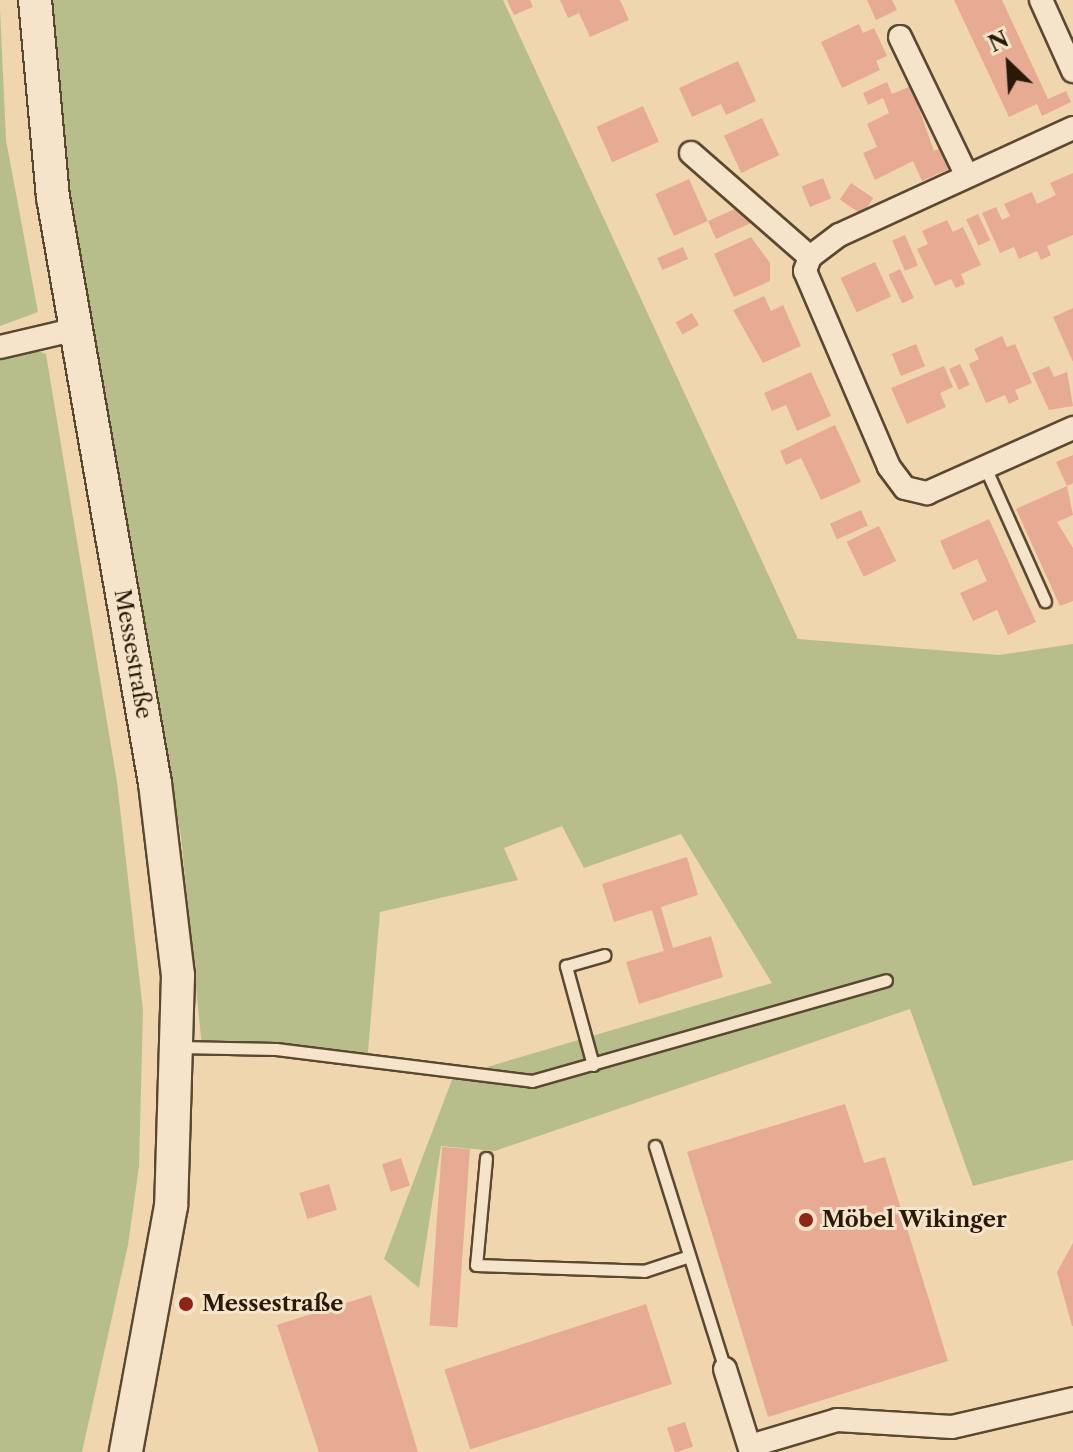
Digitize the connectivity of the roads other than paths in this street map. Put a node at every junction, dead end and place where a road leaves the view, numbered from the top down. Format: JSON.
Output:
{"nodes":[{"id":1,"x":35,"y":0,"type":"edge"},
{"id":2,"x":1041,"y":0,"type":"edge"},
{"id":3,"x":900,"y":37,"type":"dead end"},
{"id":4,"x":1073,"y":71,"type":"edge"},
{"id":5,"x":1073,"y":128,"type":"edge"},
{"id":6,"x":691,"y":153,"type":"dead end"},
{"id":7,"x":967,"y":176,"type":"junction"},
{"id":8,"x":810,"y":257,"type":"junction"},
{"id":9,"x":77,"y":329,"type":"junction"},
{"id":10,"x":0,"y":347,"type":"edge"},
{"id":11,"x":1073,"y":428,"type":"edge"},
{"id":12,"x":985,"y":467,"type":"junction"},
{"id":13,"x":1045,"y":601,"type":"dead end"},
{"id":14,"x":604,"y":955,"type":"dead end"},
{"id":15,"x":886,"y":980,"type":"dead end"},
{"id":16,"x":179,"y":1047,"type":"junction"},
{"id":17,"x":593,"y":1065,"type":"junction"},
{"id":18,"x":655,"y":1146,"type":"dead end"},
{"id":19,"x":486,"y":1158,"type":"dead end"},
{"id":20,"x":689,"y":1256,"type":"junction"},
{"id":21,"x":725,"y":1369,"type":"joint"},
{"id":22,"x":1073,"y":1399,"type":"edge"},
{"id":23,"x":751,"y":1449,"type":"edge"},
{"id":24,"x":126,"y":1452,"type":"edge"}],
"edges":[{"from":1,"to":9,"type":"main road","name":"Messestraße"},
{"from":2,"to":4,"type":"street"},
{"from":3,"to":7,"type":"street"},
{"from":5,"to":7,"type":"street"},
{"from":6,"to":8,"type":"street"},
{"from":7,"to":8,"type":"street"},
{"from":8,"to":12,"type":"street"},
{"from":9,"to":10,"type":"street"},
{"from":9,"to":16,"type":"main road","name":"Messestraße"},
{"from":11,"to":12,"type":"street"},
{"from":12,"to":13,"type":"lane"},
{"from":14,"to":17,"type":"lane"},
{"from":15,"to":17,"type":"lane"},
{"from":16,"to":17,"type":"lane"},
{"from":16,"to":24,"type":"main road","name":"Messestraße"},
{"from":18,"to":20,"type":"lane"},
{"from":19,"to":20,"type":"lane"},
{"from":20,"to":21,"type":"lane"},
{"from":21,"to":23,"type":"street"},
{"from":22,"to":23,"type":"street"}]}
